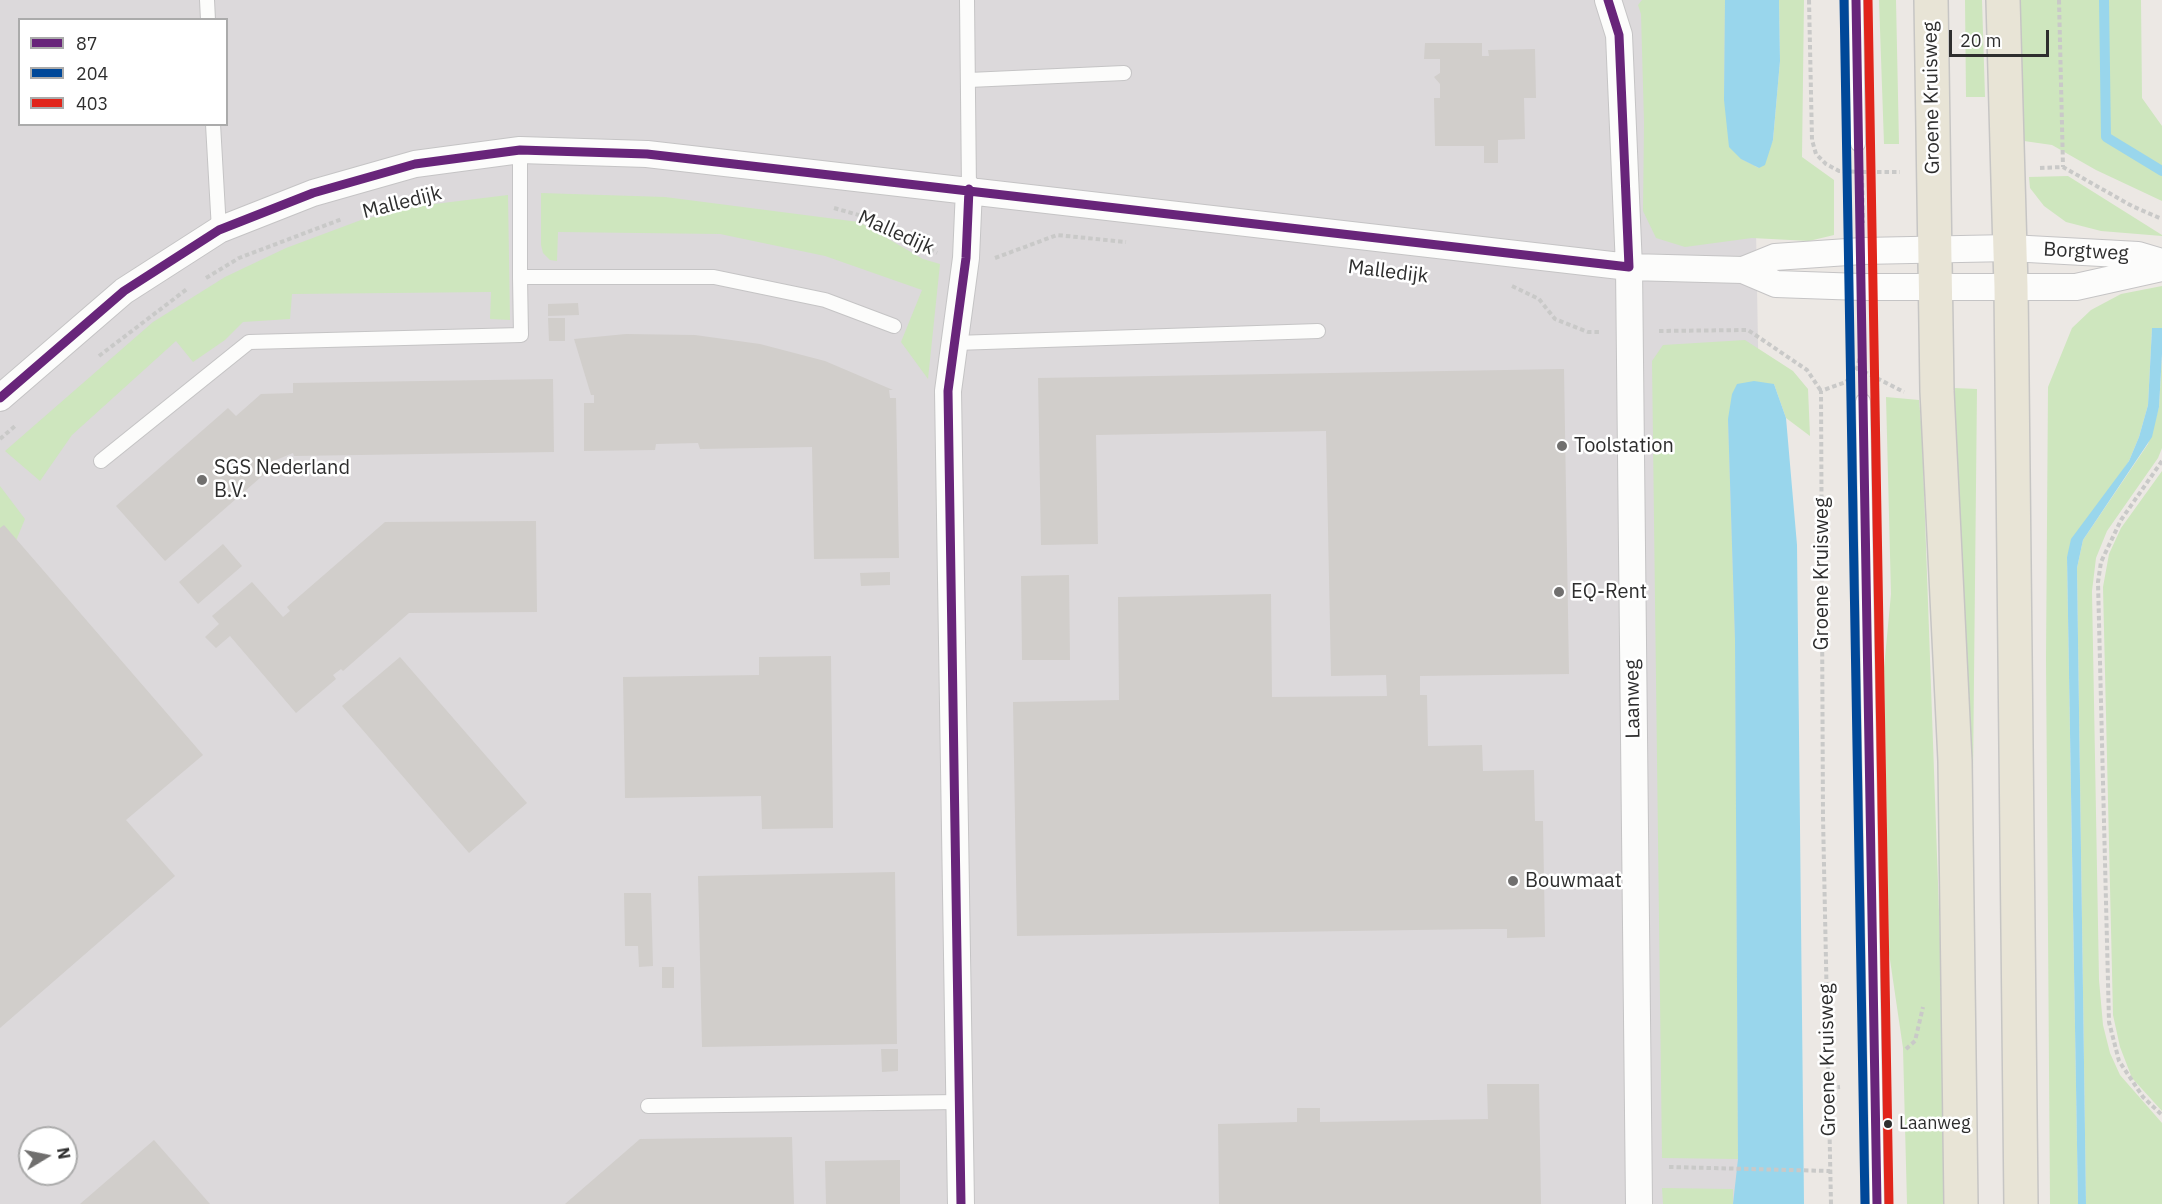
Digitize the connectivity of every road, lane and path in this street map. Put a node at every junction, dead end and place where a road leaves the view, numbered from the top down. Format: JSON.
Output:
{"nodes":[{"id":1,"x":207,"y":0,"type":"edge"},
{"id":2,"x":967,"y":0,"type":"edge"},
{"id":3,"x":1608,"y":0,"type":"edge"},
{"id":4,"x":1809,"y":0,"type":"edge"},
{"id":5,"x":1856,"y":0,"type":"edge"},
{"id":6,"x":1930,"y":0,"type":"edge"},
{"id":7,"x":2003,"y":0,"type":"edge"},
{"id":8,"x":2059,"y":0,"type":"edge"},
{"id":9,"x":208,"y":18,"type":"edge"},
{"id":10,"x":1124,"y":73,"type":"dead end"},
{"id":11,"x":969,"y":80,"type":"junction"},
{"id":12,"x":213,"y":126,"type":"edge"},
{"id":13,"x":1858,"y":144,"type":"dead end"},
{"id":14,"x":520,"y":150,"type":"junction"},
{"id":15,"x":969,"y":189,"type":"junction"},
{"id":16,"x":828,"y":207,"type":"dead end"},
{"id":17,"x":352,"y":215,"type":"dead end"},
{"id":18,"x":2162,"y":219,"type":"edge"},
{"id":19,"x":219,"y":230,"type":"junction"},
{"id":20,"x":1135,"y":243,"type":"dead end"},
{"id":21,"x":2010,"y":248,"type":"junction"},
{"id":22,"x":1934,"y":250,"type":"junction"},
{"id":23,"x":1862,"y":251,"type":"junction"},
{"id":24,"x":966,"y":258,"type":"junction"},
{"id":25,"x":2162,"y":262,"type":"edge"},
{"id":26,"x":1629,"y":267,"type":"junction"},
{"id":27,"x":2162,"y":268,"type":"edge"},
{"id":28,"x":1743,"y":270,"type":"junction"},
{"id":29,"x":520,"y":277,"type":"junction"},
{"id":30,"x":202,"y":280,"type":"dead end"},
{"id":31,"x":192,"y":285,"type":"dead end"},
{"id":32,"x":1502,"y":285,"type":"dead end"},
{"id":33,"x":1861,"y":287,"type":"junction"},
{"id":34,"x":1935,"y":287,"type":"junction"},
{"id":35,"x":2011,"y":287,"type":"junction"},
{"id":36,"x":894,"y":326,"type":"dead end"},
{"id":37,"x":1318,"y":331,"type":"dead end"},
{"id":38,"x":1629,"y":331,"type":"junction"},
{"id":39,"x":955,"y":343,"type":"junction"},
{"id":40,"x":93,"y":360,"type":"dead end"},
{"id":41,"x":1857,"y":368,"type":"junction"},
{"id":42,"x":1821,"y":391,"type":"junction"},
{"id":43,"x":1907,"y":394,"type":"dead end"},
{"id":44,"x":0,"y":398,"type":"edge"},
{"id":45,"x":1863,"y":401,"type":"dead end"},
{"id":46,"x":17,"y":425,"type":"dead end"},
{"id":47,"x":0,"y":439,"type":"edge"},
{"id":48,"x":101,"y":461,"type":"dead end"},
{"id":49,"x":2162,"y":461,"type":"edge"},
{"id":50,"x":1924,"y":995,"type":"dead end"},
{"id":51,"x":1906,"y":1049,"type":"dead end"},
{"id":52,"x":1840,"y":1087,"type":"dead end"},
{"id":53,"x":1830,"y":1088,"type":"junction"},
{"id":54,"x":959,"y":1102,"type":"junction"},
{"id":55,"x":648,"y":1106,"type":"dead end"},
{"id":56,"x":2162,"y":1115,"type":"edge"},
{"id":57,"x":1639,"y":1166,"type":"junction"},
{"id":58,"x":1830,"y":1172,"type":"junction"},
{"id":59,"x":961,"y":1204,"type":"edge"},
{"id":60,"x":1639,"y":1204,"type":"edge"},
{"id":61,"x":1831,"y":1204,"type":"edge"},
{"id":62,"x":1876,"y":1204,"type":"edge"},
{"id":63,"x":1961,"y":1204,"type":"edge"},
{"id":64,"x":2021,"y":1204,"type":"edge"}],
"edges":[{"from":1,"to":9,"type":"lane"},
{"from":2,"to":11,"type":"lane"},
{"from":3,"to":26,"type":"street"},
{"from":4,"to":23,"type":"path"},
{"from":5,"to":13,"type":"lane"},
{"from":6,"to":22,"type":"main road","name":"Groene Kruisweg"},
{"from":7,"to":21,"type":"main road"},
{"from":8,"to":18,"type":"path"},
{"from":10,"to":11,"type":"lane"},
{"from":11,"to":15,"type":"lane"},
{"from":12,"to":19,"type":"lane"},
{"from":14,"to":15,"type":"street","name":"Malledijk"},
{"from":14,"to":19,"type":"street","name":"Malledijk"},
{"from":14,"to":29,"type":"lane"},
{"from":15,"to":24,"type":"street"},
{"from":15,"to":26,"type":"street","name":"Malledijk"},
{"from":16,"to":24,"type":"path","name":"Malledijk"},
{"from":17,"to":30,"type":"path","name":"Malledijk"},
{"from":19,"to":44,"type":"street","name":"Malledijk"},
{"from":20,"to":24,"type":"path","name":"Malledijk"},
{"from":21,"to":22,"type":"street","name":"Borgtweg"},
{"from":21,"to":25,"type":"street","name":"Borgtweg"},
{"from":21,"to":35,"type":"main road"},
{"from":22,"to":23,"type":"street","name":"Malledijk"},
{"from":22,"to":34,"type":"main road","name":"Groene Kruisweg"},
{"from":23,"to":28,"type":"street","name":"Malledijk"},
{"from":24,"to":39,"type":"street"},
{"from":26,"to":28,"type":"street","name":"Malledijk"},
{"from":26,"to":38,"type":"street","name":"Laanweg"},
{"from":27,"to":35,"type":"street","name":"Borgtweg"},
{"from":28,"to":33,"type":"street","name":"Malledijk"},
{"from":29,"to":36,"type":"lane"},
{"from":29,"to":48,"type":"lane"},
{"from":31,"to":40,"type":"path"},
{"from":32,"to":38,"type":"path"},
{"from":33,"to":34,"type":"street","name":"Malledijk"},
{"from":33,"to":41,"type":"path"},
{"from":34,"to":35,"type":"street","name":"Borgtweg"},
{"from":34,"to":63,"type":"main road","name":"Groene Kruisweg"},
{"from":35,"to":64,"type":"main road"},
{"from":37,"to":39,"type":"lane"},
{"from":38,"to":42,"type":"path"},
{"from":38,"to":57,"type":"street","name":"Laanweg"},
{"from":39,"to":54,"type":"street"},
{"from":41,"to":42,"type":"path"},
{"from":41,"to":43,"type":"path"},
{"from":42,"to":53,"type":"path","name":"Groene Kruisweg"},
{"from":45,"to":62,"type":"lane"},
{"from":46,"to":47,"type":"path"},
{"from":49,"to":56,"type":"path"},
{"from":50,"to":51,"type":"path"},
{"from":52,"to":53,"type":"path"},
{"from":53,"to":58,"type":"path","name":"Groene Kruisweg"},
{"from":54,"to":55,"type":"lane"},
{"from":54,"to":59,"type":"street"},
{"from":57,"to":58,"type":"path"},
{"from":57,"to":60,"type":"street","name":"Laanweg"},
{"from":58,"to":61,"type":"path","name":"Groene Kruisweg"}]}
